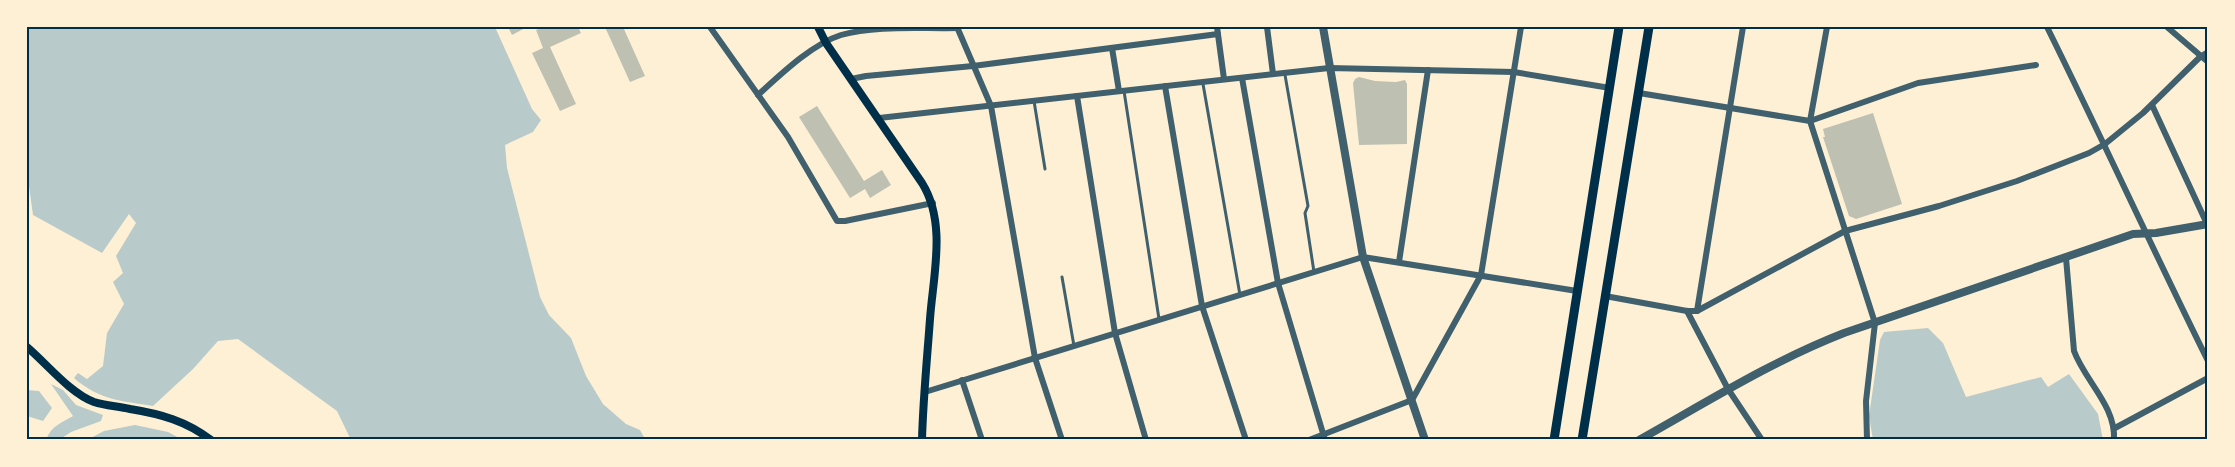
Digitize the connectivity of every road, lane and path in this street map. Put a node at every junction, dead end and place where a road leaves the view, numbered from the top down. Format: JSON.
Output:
{"nodes":[{"id":1,"x":710,"y":27,"type":"edge"},
{"id":2,"x":818,"y":27,"type":"edge"},
{"id":3,"x":1267,"y":27,"type":"edge"},
{"id":4,"x":1323,"y":27,"type":"edge"},
{"id":5,"x":1521,"y":27,"type":"edge"},
{"id":6,"x":1619,"y":27,"type":"edge"},
{"id":7,"x":1649,"y":27,"type":"edge"},
{"id":8,"x":1743,"y":27,"type":"edge"},
{"id":9,"x":1827,"y":27,"type":"edge"},
{"id":10,"x":2047,"y":27,"type":"edge"},
{"id":11,"x":2167,"y":27,"type":"edge"},
{"id":12,"x":957,"y":28,"type":"edge"},
{"id":13,"x":1218,"y":31,"type":"edge"},
{"id":14,"x":826,"y":43,"type":"junction"},
{"id":15,"x":1112,"y":48,"type":"junction"},
{"id":16,"x":2208,"y":52,"type":"edge"},
{"id":17,"x":2200,"y":57,"type":"junction"},
{"id":18,"x":2208,"y":62,"type":"edge"},
{"id":19,"x":2036,"y":65,"type":"dead end"},
{"id":20,"x":973,"y":66,"type":"junction"},
{"id":21,"x":1329,"y":68,"type":"junction"},
{"id":22,"x":1428,"y":70,"type":"junction"},
{"id":23,"x":1514,"y":72,"type":"junction"},
{"id":24,"x":1284,"y":73,"type":"junction"},
{"id":25,"x":1273,"y":74,"type":"junction"},
{"id":26,"x":1242,"y":78,"type":"junction"},
{"id":27,"x":851,"y":79,"type":"junction"},
{"id":28,"x":1224,"y":79,"type":"junction"},
{"id":29,"x":1202,"y":82,"type":"junction"},
{"id":30,"x":1165,"y":86,"type":"junction"},
{"id":31,"x":1610,"y":88,"type":"junction"},
{"id":32,"x":1121,"y":91,"type":"junction"},
{"id":33,"x":1639,"y":93,"type":"junction"},
{"id":34,"x":758,"y":95,"type":"junction"},
{"id":35,"x":1077,"y":96,"type":"junction"},
{"id":36,"x":1034,"y":101,"type":"junction"},
{"id":37,"x":2152,"y":105,"type":"junction"},
{"id":38,"x":991,"y":106,"type":"junction"},
{"id":39,"x":1730,"y":108,"type":"junction"},
{"id":40,"x":879,"y":118,"type":"junction"},
{"id":41,"x":1810,"y":121,"type":"junction"},
{"id":42,"x":2105,"y":144,"type":"junction"},
{"id":43,"x":1044,"y":169,"type":"dead end"},
{"id":44,"x":933,"y":202,"type":"junction"},
{"id":45,"x":2207,"y":224,"type":"edge"},
{"id":46,"x":1845,"y":231,"type":"junction"},
{"id":47,"x":2145,"y":234,"type":"junction"},
{"id":48,"x":1363,"y":257,"type":"junction"},
{"id":49,"x":2066,"y":258,"type":"junction"},
{"id":50,"x":1399,"y":262,"type":"junction"},
{"id":51,"x":1314,"y":272,"type":"junction"},
{"id":52,"x":1482,"y":276,"type":"junction"},
{"id":53,"x":1062,"y":277,"type":"dead end"},
{"id":54,"x":1278,"y":283,"type":"junction"},
{"id":55,"x":1577,"y":291,"type":"junction"},
{"id":56,"x":1240,"y":295,"type":"junction"},
{"id":57,"x":1605,"y":296,"type":"junction"},
{"id":58,"x":1202,"y":306,"type":"junction"},
{"id":59,"x":1697,"y":310,"type":"junction"},
{"id":60,"x":1687,"y":311,"type":"junction"},
{"id":61,"x":1160,"y":320,"type":"junction"},
{"id":62,"x":1875,"y":323,"type":"junction"},
{"id":63,"x":1115,"y":333,"type":"junction"},
{"id":64,"x":27,"y":346,"type":"edge"},
{"id":65,"x":1074,"y":346,"type":"junction"},
{"id":66,"x":1035,"y":358,"type":"junction"},
{"id":67,"x":2208,"y":361,"type":"edge"},
{"id":68,"x":2208,"y":378,"type":"edge"},
{"id":69,"x":962,"y":380,"type":"junction"},
{"id":70,"x":1728,"y":389,"type":"junction"},
{"id":71,"x":925,"y":392,"type":"junction"},
{"id":72,"x":1412,"y":400,"type":"junction"},
{"id":73,"x":2115,"y":428,"type":"junction"},
{"id":74,"x":1324,"y":437,"type":"edge"},
{"id":75,"x":211,"y":440,"type":"edge"},
{"id":76,"x":922,"y":440,"type":"edge"},
{"id":77,"x":982,"y":440,"type":"edge"},
{"id":78,"x":1062,"y":440,"type":"edge"},
{"id":79,"x":1146,"y":440,"type":"edge"},
{"id":80,"x":1246,"y":440,"type":"edge"},
{"id":81,"x":1309,"y":440,"type":"edge"},
{"id":82,"x":1425,"y":440,"type":"edge"},
{"id":83,"x":1554,"y":440,"type":"edge"},
{"id":84,"x":1582,"y":440,"type":"edge"},
{"id":85,"x":1640,"y":440,"type":"edge"},
{"id":86,"x":1762,"y":440,"type":"edge"},
{"id":87,"x":1867,"y":440,"type":"edge"},
{"id":88,"x":2114,"y":440,"type":"edge"}],
"edges":[{"from":1,"to":34,"type":"street"},
{"from":2,"to":14,"type":"main road"},
{"from":3,"to":25,"type":"street"},
{"from":4,"to":21,"type":"street"},
{"from":5,"to":23,"type":"street"},
{"from":6,"to":31,"type":"main road"},
{"from":7,"to":33,"type":"main road"},
{"from":8,"to":39,"type":"street"},
{"from":9,"to":41,"type":"street"},
{"from":10,"to":42,"type":"street"},
{"from":11,"to":17,"type":"street"},
{"from":12,"to":14,"type":"street"},
{"from":12,"to":20,"type":"street"},
{"from":13,"to":15,"type":"street"},
{"from":13,"to":28,"type":"street"},
{"from":14,"to":27,"type":"main road"},
{"from":14,"to":34,"type":"street"},
{"from":15,"to":20,"type":"street"},
{"from":15,"to":32,"type":"street"},
{"from":16,"to":17,"type":"street"},
{"from":17,"to":18,"type":"street"},
{"from":17,"to":37,"type":"street"},
{"from":19,"to":41,"type":"street"},
{"from":20,"to":27,"type":"street"},
{"from":20,"to":38,"type":"street"},
{"from":21,"to":22,"type":"street"},
{"from":21,"to":24,"type":"street"},
{"from":21,"to":48,"type":"street"},
{"from":22,"to":23,"type":"street"},
{"from":22,"to":50,"type":"street"},
{"from":23,"to":31,"type":"street"},
{"from":23,"to":52,"type":"street"},
{"from":24,"to":25,"type":"street"},
{"from":24,"to":51,"type":"lane"},
{"from":25,"to":26,"type":"street"},
{"from":26,"to":28,"type":"street"},
{"from":26,"to":54,"type":"street"},
{"from":27,"to":40,"type":"main road"},
{"from":28,"to":29,"type":"street"},
{"from":29,"to":30,"type":"street"},
{"from":29,"to":56,"type":"lane"},
{"from":30,"to":32,"type":"street"},
{"from":30,"to":58,"type":"street"},
{"from":31,"to":55,"type":"main road"},
{"from":32,"to":35,"type":"street"},
{"from":32,"to":61,"type":"lane"},
{"from":33,"to":39,"type":"street"},
{"from":33,"to":57,"type":"main road"},
{"from":34,"to":44,"type":"street"},
{"from":35,"to":36,"type":"street"},
{"from":35,"to":63,"type":"street"},
{"from":36,"to":38,"type":"street"},
{"from":36,"to":43,"type":"lane"},
{"from":37,"to":42,"type":"street"},
{"from":37,"to":45,"type":"street"},
{"from":38,"to":40,"type":"street"},
{"from":38,"to":66,"type":"street"},
{"from":39,"to":41,"type":"street"},
{"from":39,"to":59,"type":"street"},
{"from":40,"to":44,"type":"main road"},
{"from":41,"to":46,"type":"street"},
{"from":42,"to":46,"type":"street"},
{"from":42,"to":47,"type":"street"},
{"from":44,"to":71,"type":"main road"},
{"from":45,"to":47,"type":"street"},
{"from":46,"to":59,"type":"street"},
{"from":46,"to":62,"type":"street"},
{"from":47,"to":49,"type":"street"},
{"from":47,"to":67,"type":"street"},
{"from":48,"to":50,"type":"street"},
{"from":48,"to":51,"type":"street"},
{"from":48,"to":72,"type":"street"},
{"from":49,"to":62,"type":"street"},
{"from":49,"to":73,"type":"street"},
{"from":50,"to":52,"type":"street"},
{"from":51,"to":54,"type":"street"},
{"from":52,"to":55,"type":"street"},
{"from":52,"to":72,"type":"street"},
{"from":53,"to":65,"type":"lane"},
{"from":54,"to":56,"type":"street"},
{"from":54,"to":74,"type":"street"},
{"from":55,"to":83,"type":"main road"},
{"from":56,"to":58,"type":"street"},
{"from":57,"to":60,"type":"street"},
{"from":57,"to":84,"type":"main road"},
{"from":58,"to":61,"type":"street"},
{"from":58,"to":80,"type":"street"},
{"from":59,"to":60,"type":"street"},
{"from":60,"to":70,"type":"street"},
{"from":61,"to":63,"type":"street"},
{"from":62,"to":70,"type":"street"},
{"from":62,"to":87,"type":"street"},
{"from":63,"to":65,"type":"street"},
{"from":63,"to":79,"type":"street"},
{"from":64,"to":75,"type":"main road"},
{"from":65,"to":66,"type":"street"},
{"from":66,"to":69,"type":"street"},
{"from":66,"to":78,"type":"street"},
{"from":68,"to":73,"type":"street"},
{"from":69,"to":71,"type":"street"},
{"from":69,"to":77,"type":"street"},
{"from":70,"to":85,"type":"street"},
{"from":70,"to":86,"type":"street"},
{"from":71,"to":76,"type":"main road"},
{"from":72,"to":74,"type":"street"},
{"from":72,"to":82,"type":"street"},
{"from":73,"to":88,"type":"street"},
{"from":74,"to":81,"type":"street"}]}
